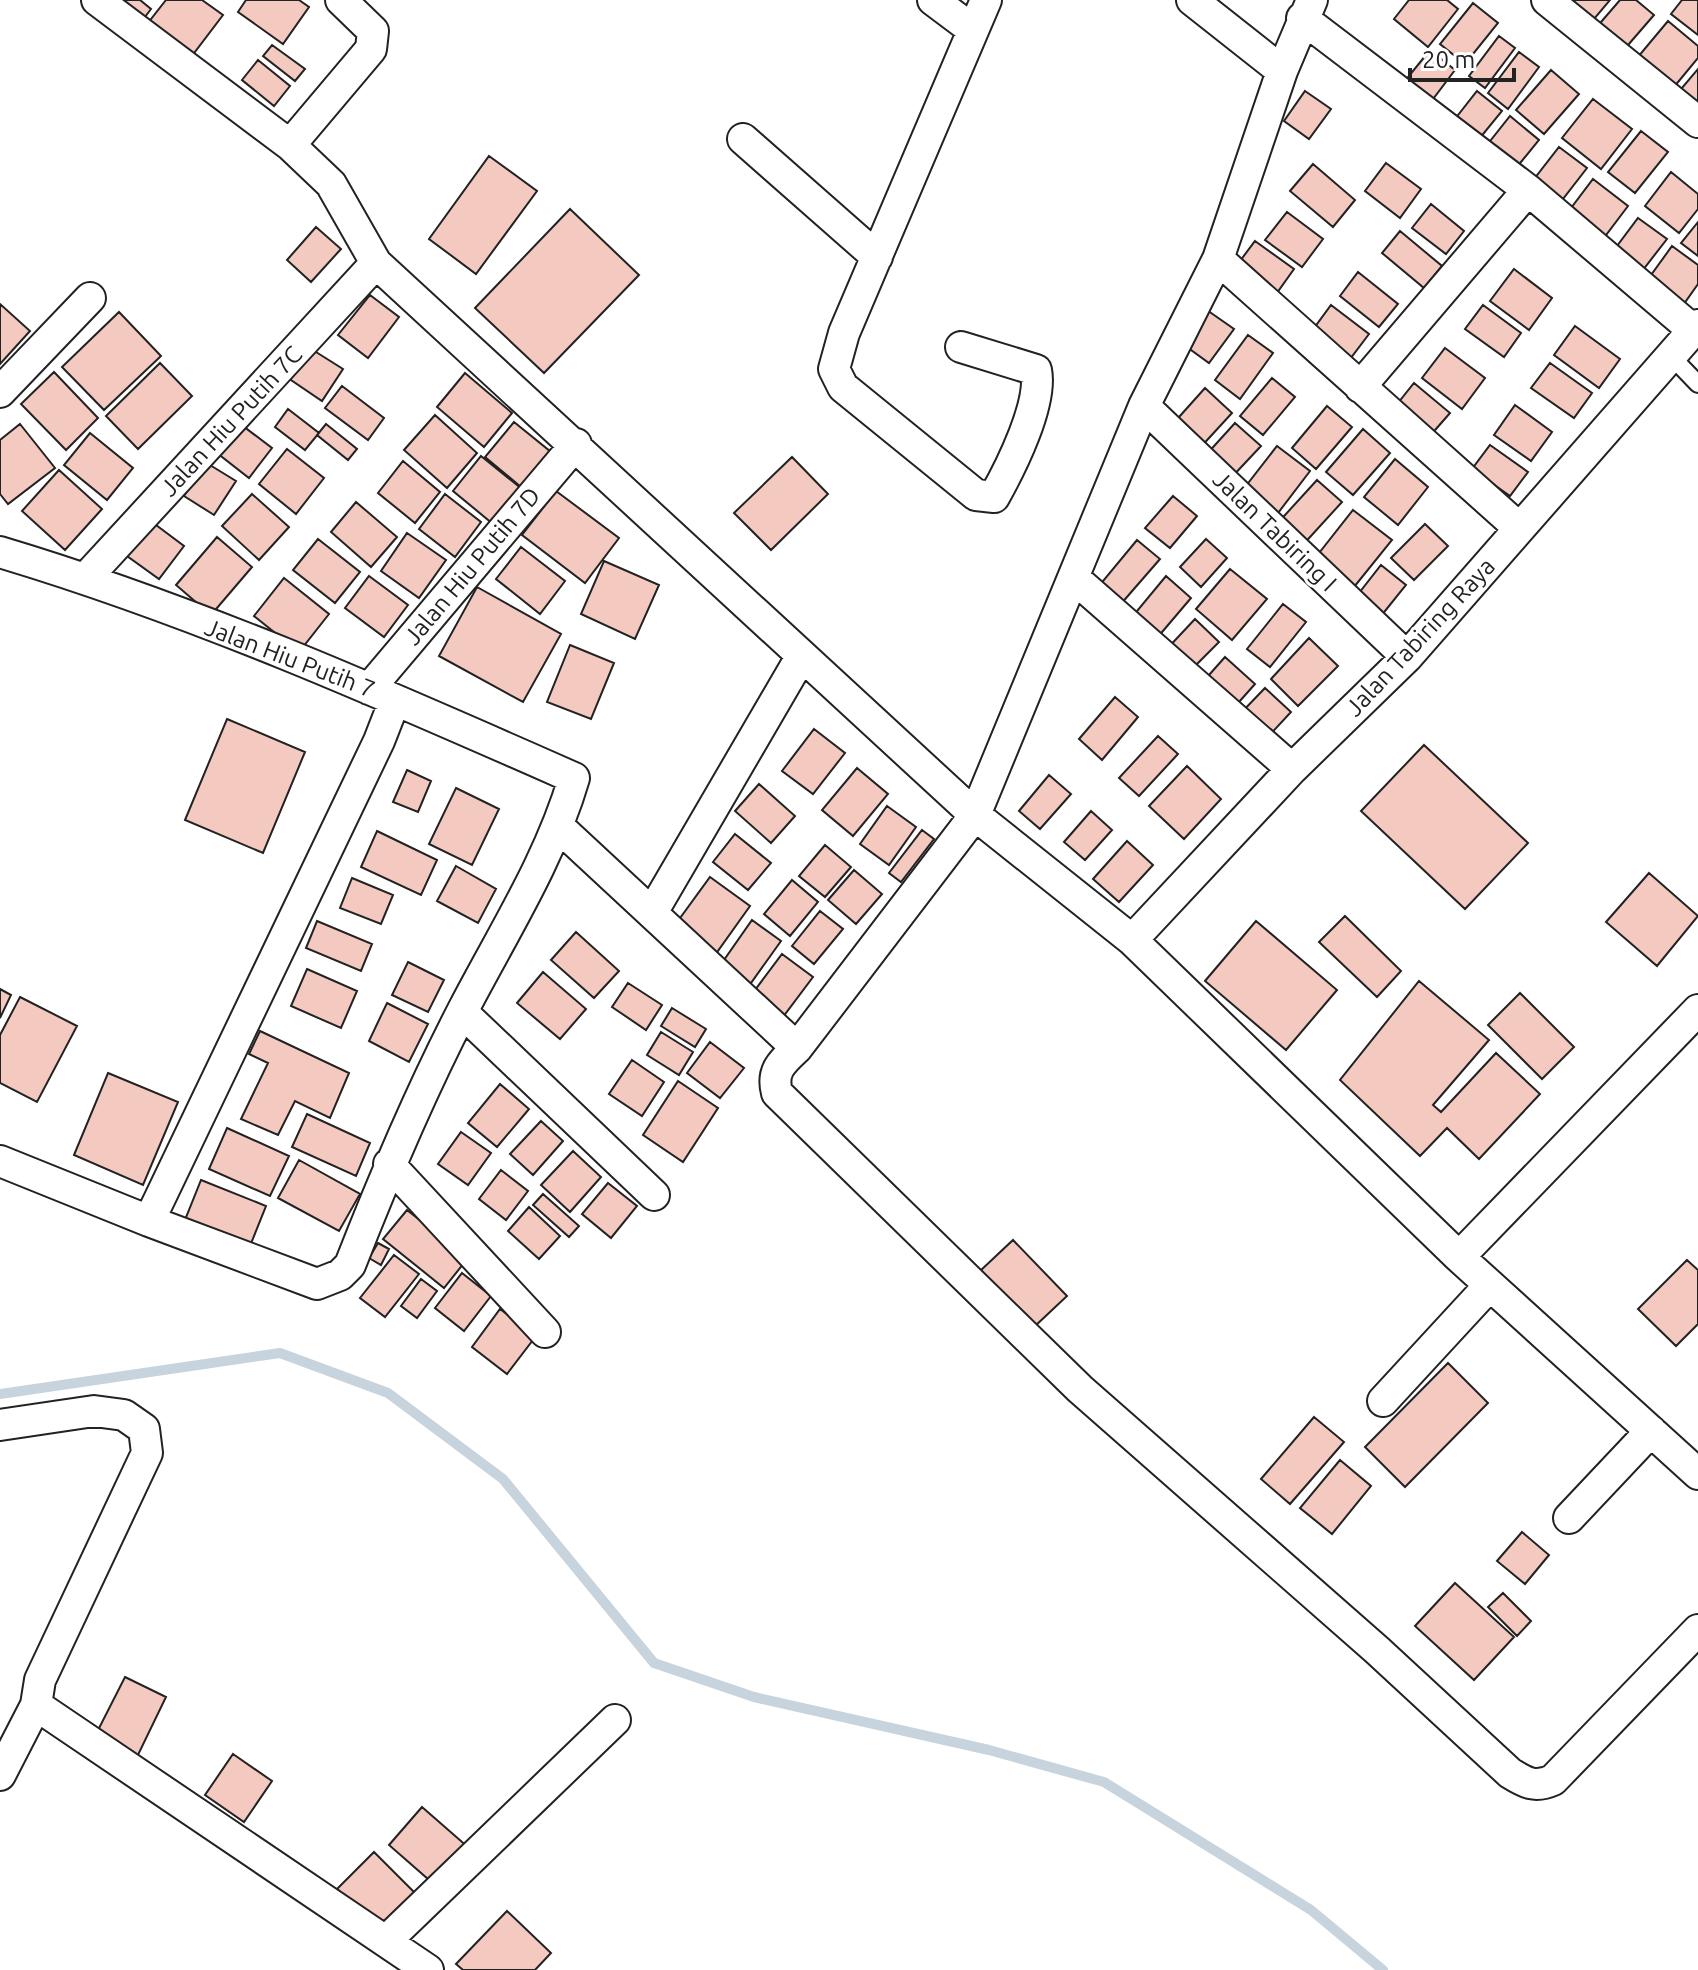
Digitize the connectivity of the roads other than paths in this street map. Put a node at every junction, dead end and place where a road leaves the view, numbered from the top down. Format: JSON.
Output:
{"nodes":[{"id":1,"x":97,"y":0,"type":"edge"},
{"id":2,"x":341,"y":0,"type":"edge"},
{"id":3,"x":933,"y":0,"type":"edge"},
{"id":4,"x":986,"y":0,"type":"edge"},
{"id":5,"x":1192,"y":0,"type":"edge"},
{"id":6,"x":1547,"y":0,"type":"edge"},
{"id":7,"x":1307,"y":9,"type":"edge"},
{"id":8,"x":973,"y":30,"type":"junction"},
{"id":9,"x":1282,"y":71,"type":"junction"},
{"id":10,"x":1698,"y":122,"type":"edge"},
{"id":11,"x":743,"y":139,"type":"dead end"},
{"id":12,"x":290,"y":145,"type":"junction"},
{"id":13,"x":1528,"y":190,"type":"junction"},
{"id":14,"x":877,"y":257,"type":"junction"},
{"id":15,"x":1218,"y":259,"type":"junction"},
{"id":16,"x":376,"y":263,"type":"junction"},
{"id":17,"x":90,"y":298,"type":"dead end"},
{"id":18,"x":1696,"y":327,"type":"edge"},
{"id":19,"x":961,"y":347,"type":"dead end"},
{"id":20,"x":1671,"y":356,"type":"junction"},
{"id":21,"x":1698,"y":384,"type":"edge"},
{"id":22,"x":1360,"y":387,"type":"junction"},
{"id":23,"x":0,"y":392,"type":"edge"},
{"id":24,"x":1144,"y":406,"type":"junction"},
{"id":25,"x":576,"y":444,"type":"junction"},
{"id":26,"x":1519,"y":528,"type":"junction"},
{"id":27,"x":0,"y":552,"type":"edge"},
{"id":28,"x":86,"y":578,"type":"junction"},
{"id":29,"x":1074,"y":578,"type":"junction"},
{"id":30,"x":801,"y":657,"type":"junction"},
{"id":31,"x":1407,"y":657,"type":"junction"},
{"id":32,"x":382,"y":694,"type":"junction"},
{"id":33,"x":1292,"y":769,"type":"junction"},
{"id":34,"x":975,"y":815,"type":"junction"},
{"id":35,"x":559,"y":827,"type":"junction"},
{"id":36,"x":653,"y":911,"type":"junction"},
{"id":37,"x":1132,"y":940,"type":"junction"},
{"id":38,"x":1698,"y":1010,"type":"edge"},
{"id":39,"x":462,"y":1012,"type":"junction"},
{"id":40,"x":797,"y":1048,"type":"junction"},
{"id":41,"x":0,"y":1161,"type":"edge"},
{"id":42,"x":389,"y":1164,"type":"junction"},
{"id":43,"x":654,"y":1195,"type":"dead end"},
{"id":44,"x":149,"y":1221,"type":"junction"},
{"id":45,"x":1459,"y":1257,"type":"junction"},
{"id":46,"x":1490,"y":1285,"type":"junction"},
{"id":47,"x":545,"y":1332,"type":"dead end"},
{"id":48,"x":1383,"y":1401,"type":"dead end"},
{"id":49,"x":0,"y":1425,"type":"edge"},
{"id":50,"x":1651,"y":1431,"type":"junction"},
{"id":51,"x":1698,"y":1474,"type":"edge"},
{"id":52,"x":1569,"y":1518,"type":"dead end"},
{"id":53,"x":1698,"y":1630,"type":"edge"},
{"id":54,"x":36,"y":1705,"type":"junction"},
{"id":55,"x":615,"y":1720,"type":"dead end"},
{"id":56,"x":0,"y":1775,"type":"edge"},
{"id":57,"x":386,"y":1941,"type":"junction"},
{"id":58,"x":428,"y":1970,"type":"edge"}],
"edges":[{"from":1,"to":12,"type":"street"},
{"from":2,"to":12,"type":"street"},
{"from":3,"to":8,"type":"street"},
{"from":4,"to":8,"type":"street"},
{"from":5,"to":9,"type":"street"},
{"from":6,"to":10,"type":"street"},
{"from":7,"to":9,"type":"street"},
{"from":7,"to":13,"type":"street"},
{"from":8,"to":14,"type":"street"},
{"from":9,"to":15,"type":"street"},
{"from":11,"to":14,"type":"street"},
{"from":12,"to":16,"type":"street"},
{"from":13,"to":18,"type":"street"},
{"from":13,"to":22,"type":"street"},
{"from":14,"to":19,"type":"street"},
{"from":15,"to":22,"type":"street"},
{"from":15,"to":24,"type":"street"},
{"from":16,"to":25,"type":"street"},
{"from":16,"to":28,"type":"street","name":"Jalan Hiu Putih 7C"},
{"from":17,"to":23,"type":"street"},
{"from":18,"to":20,"type":"street","name":"Jalan Tabiring Raya"},
{"from":20,"to":21,"type":"lane"},
{"from":20,"to":26,"type":"street","name":"Jalan Tabiring Raya"},
{"from":22,"to":26,"type":"street"},
{"from":24,"to":29,"type":"street"},
{"from":24,"to":31,"type":"street","name":"Jalan Tabiring I"},
{"from":25,"to":30,"type":"street"},
{"from":25,"to":32,"type":"street","name":"Jalan Hiu Putih 7D"},
{"from":26,"to":31,"type":"street","name":"Jalan Tabiring Raya"},
{"from":27,"to":28,"type":"street","name":"Jalan Hiu Putih 7"},
{"from":28,"to":32,"type":"street","name":"Jalan Hiu Putih 7"},
{"from":29,"to":33,"type":"street"},
{"from":29,"to":34,"type":"street"},
{"from":30,"to":34,"type":"street"},
{"from":30,"to":36,"type":"street"},
{"from":31,"to":33,"type":"street","name":"Jalan Tabiring Raya"},
{"from":32,"to":35,"type":"street","name":"Jalan Hiu Putih 7"},
{"from":32,"to":44,"type":"street","name":"Jalan Hiu Putih 7D"},
{"from":33,"to":37,"type":"street","name":"Jalan Tabiring Raya"},
{"from":34,"to":37,"type":"street"},
{"from":34,"to":40,"type":"street"},
{"from":35,"to":36,"type":"street"},
{"from":35,"to":39,"type":"street"},
{"from":36,"to":40,"type":"street"},
{"from":37,"to":45,"type":"street"},
{"from":38,"to":45,"type":"street"},
{"from":39,"to":42,"type":"street"},
{"from":39,"to":43,"type":"street"},
{"from":40,"to":53,"type":"street"},
{"from":41,"to":44,"type":"street"},
{"from":42,"to":44,"type":"street"},
{"from":42,"to":47,"type":"street"},
{"from":45,"to":46,"type":"street"},
{"from":46,"to":48,"type":"street"},
{"from":46,"to":50,"type":"street"},
{"from":49,"to":54,"type":"street"},
{"from":50,"to":51,"type":"street"},
{"from":50,"to":52,"type":"street"},
{"from":54,"to":56,"type":"street"},
{"from":54,"to":57,"type":"street"},
{"from":55,"to":57,"type":"street"},
{"from":57,"to":58,"type":"street"}]}
